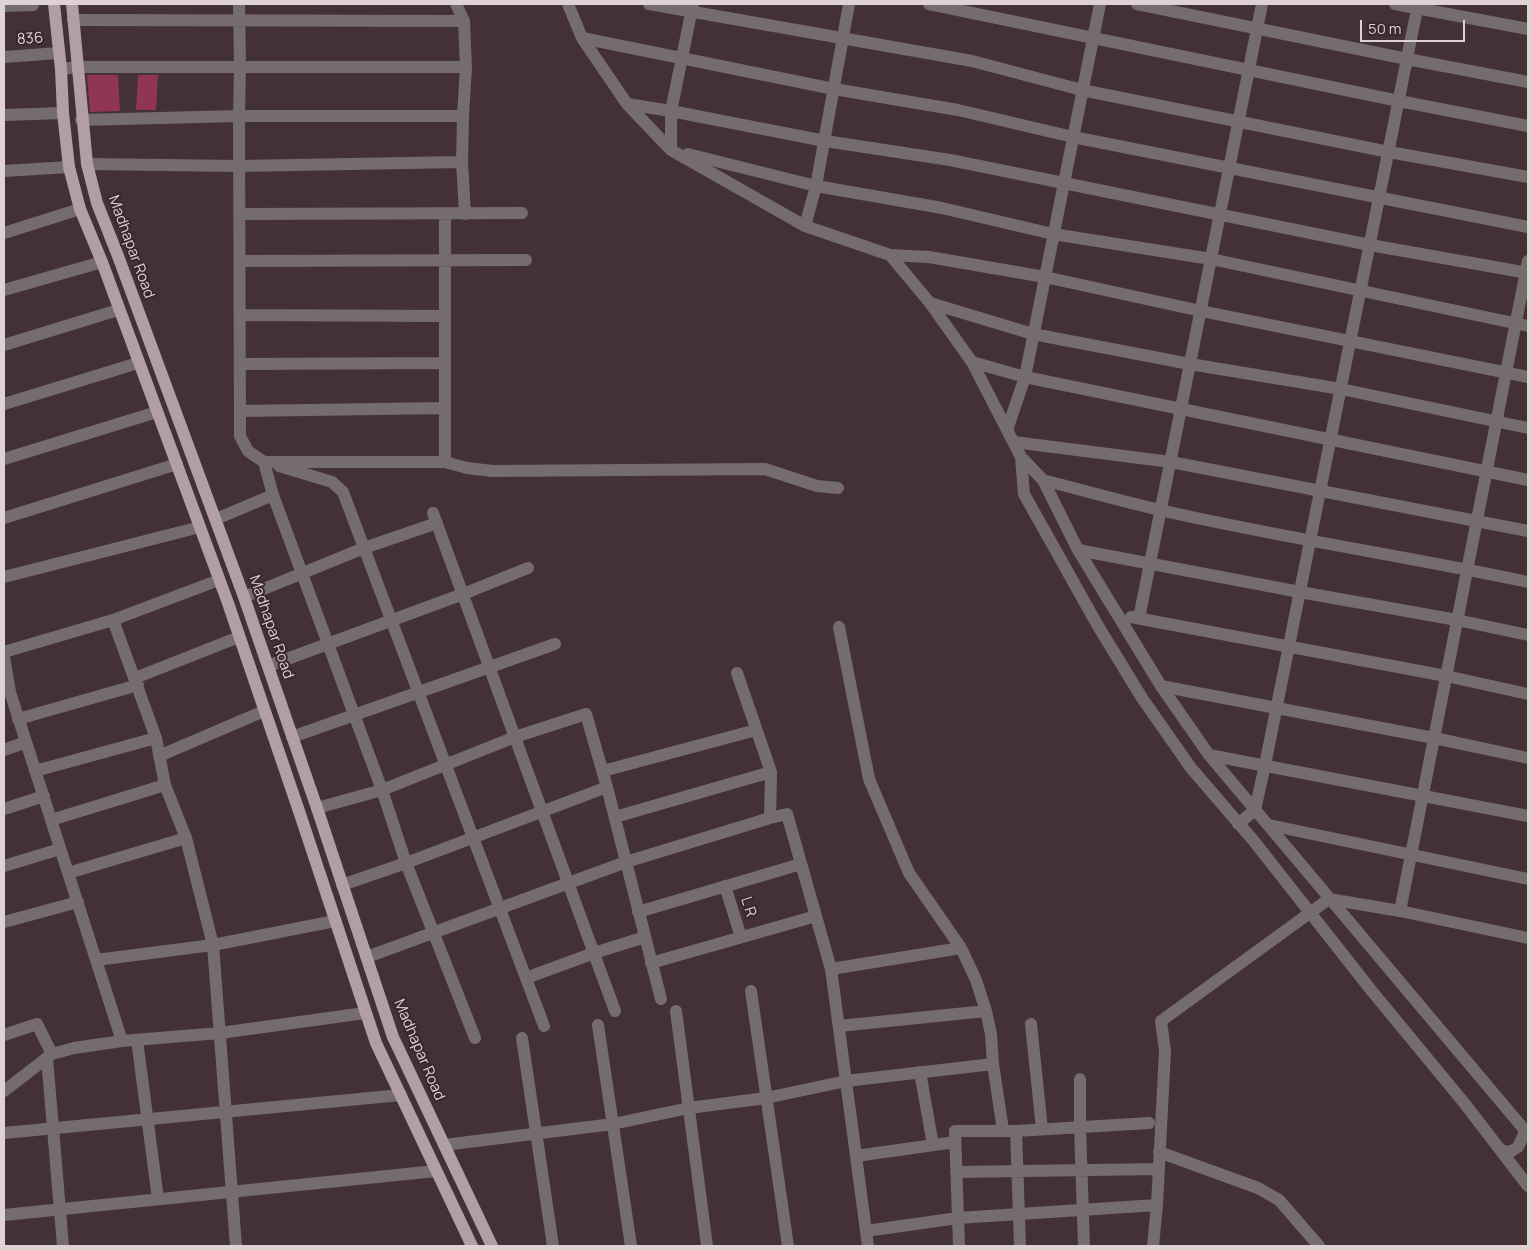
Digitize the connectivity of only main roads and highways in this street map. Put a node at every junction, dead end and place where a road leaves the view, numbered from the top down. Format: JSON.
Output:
{"nodes":[{"id":1,"x":54,"y":4,"type":"edge"},
{"id":2,"x":72,"y":4,"type":"edge"},
{"id":3,"x":469,"y":1246,"type":"edge"},
{"id":4,"x":492,"y":1246,"type":"edge"}],
"edges":[{"from":1,"to":3,"type":"main road"},
{"from":2,"to":4,"type":"main road","name":"Madhapar Road"}]}
